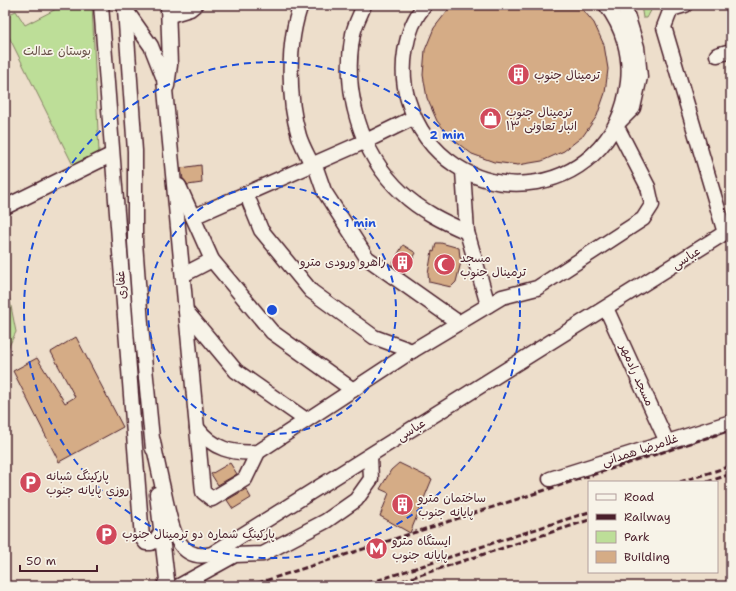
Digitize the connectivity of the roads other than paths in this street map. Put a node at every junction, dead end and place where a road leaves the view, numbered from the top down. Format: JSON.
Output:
{"nodes":[{"id":1,"x":101,"y":5,"type":"edge"},
{"id":2,"x":195,"y":5,"type":"edge"},
{"id":3,"x":301,"y":5,"type":"edge"},
{"id":4,"x":364,"y":5,"type":"edge"},
{"id":5,"x":425,"y":5,"type":"edge"},
{"id":6,"x":606,"y":5,"type":"edge"},
{"id":7,"x":624,"y":5,"type":"edge"},
{"id":8,"x":685,"y":5,"type":"edge"},
{"id":9,"x":125,"y":7,"type":"edge"},
{"id":10,"x":169,"y":10,"type":"edge"},
{"id":11,"x":731,"y":51,"type":"edge"},
{"id":12,"x":717,"y":56,"type":"dead end"},
{"id":13,"x":166,"y":98,"type":"junction"},
{"id":14,"x":413,"y":118,"type":"junction"},
{"id":15,"x":616,"y":125,"type":"junction"},
{"id":16,"x":366,"y":141,"type":"junction"},
{"id":17,"x":111,"y":155,"type":"junction"},
{"id":18,"x":314,"y":168,"type":"junction"},
{"id":19,"x":463,"y":171,"type":"junction"},
{"id":20,"x":174,"y":174,"type":"junction"},
{"id":21,"x":250,"y":203,"type":"dead end"},
{"id":22,"x":5,"y":207,"type":"edge"},
{"id":23,"x":193,"y":217,"type":"junction"},
{"id":24,"x":728,"y":231,"type":"edge"},
{"id":25,"x":467,"y":232,"type":"junction"},
{"id":26,"x":212,"y":260,"type":"junction"},
{"id":27,"x":183,"y":275,"type":"junction"},
{"id":28,"x":488,"y":305,"type":"junction"},
{"id":29,"x":606,"y":308,"type":"junction"},
{"id":30,"x":186,"y":311,"type":"junction"},
{"id":31,"x":459,"y":323,"type":"junction"},
{"id":32,"x":412,"y":351,"type":"junction"},
{"id":33,"x":353,"y":390,"type":"junction"},
{"id":34,"x":306,"y":420,"type":"junction"},
{"id":35,"x":731,"y":422,"type":"edge"},
{"id":36,"x":197,"y":428,"type":"junction"},
{"id":37,"x":153,"y":441,"type":"junction"},
{"id":38,"x":667,"y":442,"type":"junction"},
{"id":39,"x":258,"y":452,"type":"junction"},
{"id":40,"x":370,"y":456,"type":"junction"},
{"id":41,"x":550,"y":479,"type":"dead end"},
{"id":42,"x":161,"y":532,"type":"junction"},
{"id":43,"x":170,"y":584,"type":"edge"}],
"edges":[{"from":1,"to":17,"type":"street","name":"غفاری"},
{"from":2,"to":10,"type":"street"},
{"from":3,"to":18,"type":"street"},
{"from":4,"to":16,"type":"street"},
{"from":5,"to":14,"type":"street"},
{"from":6,"to":15,"type":"street"},
{"from":7,"to":15,"type":"street"},
{"from":8,"to":24,"type":"street"},
{"from":9,"to":13,"type":"street"},
{"from":9,"to":37,"type":"street","name":"غفاری"},
{"from":10,"to":13,"type":"street"},
{"from":11,"to":12,"type":"street"},
{"from":13,"to":20,"type":"street"},
{"from":14,"to":16,"type":"street"},
{"from":14,"to":19,"type":"street"},
{"from":15,"to":19,"type":"street"},
{"from":15,"to":28,"type":"street"},
{"from":16,"to":18,"type":"street"},
{"from":16,"to":25,"type":"street"},
{"from":17,"to":22,"type":"street"},
{"from":17,"to":42,"type":"street","name":"غفاری"},
{"from":18,"to":23,"type":"street"},
{"from":18,"to":31,"type":"street"},
{"from":19,"to":25,"type":"street"},
{"from":20,"to":23,"type":"street"},
{"from":20,"to":27,"type":"street"},
{"from":21,"to":32,"type":"street"},
{"from":23,"to":26,"type":"street"},
{"from":24,"to":29,"type":"street","name":"عباسی"},
{"from":25,"to":28,"type":"street"},
{"from":26,"to":27,"type":"street"},
{"from":26,"to":33,"type":"street"},
{"from":27,"to":30,"type":"street"},
{"from":28,"to":31,"type":"street"},
{"from":29,"to":38,"type":"street","name":"مسجد رادمهر"},
{"from":29,"to":40,"type":"street","name":"عباسی"},
{"from":30,"to":34,"type":"street"},
{"from":30,"to":36,"type":"street"},
{"from":31,"to":32,"type":"street"},
{"from":32,"to":33,"type":"street"},
{"from":33,"to":34,"type":"street"},
{"from":34,"to":39,"type":"street"},
{"from":35,"to":38,"type":"street","name":"غلامرضا همدانی"},
{"from":36,"to":39,"type":"street"},
{"from":36,"to":39,"type":"street"},
{"from":37,"to":40,"type":"street","name":"عباسی"},
{"from":37,"to":42,"type":"street","name":"غفاری"},
{"from":38,"to":41,"type":"street","name":"غلامرضا همدانی"},
{"from":40,"to":43,"type":"street"},
{"from":42,"to":43,"type":"street","name":"غفاری"}]}
